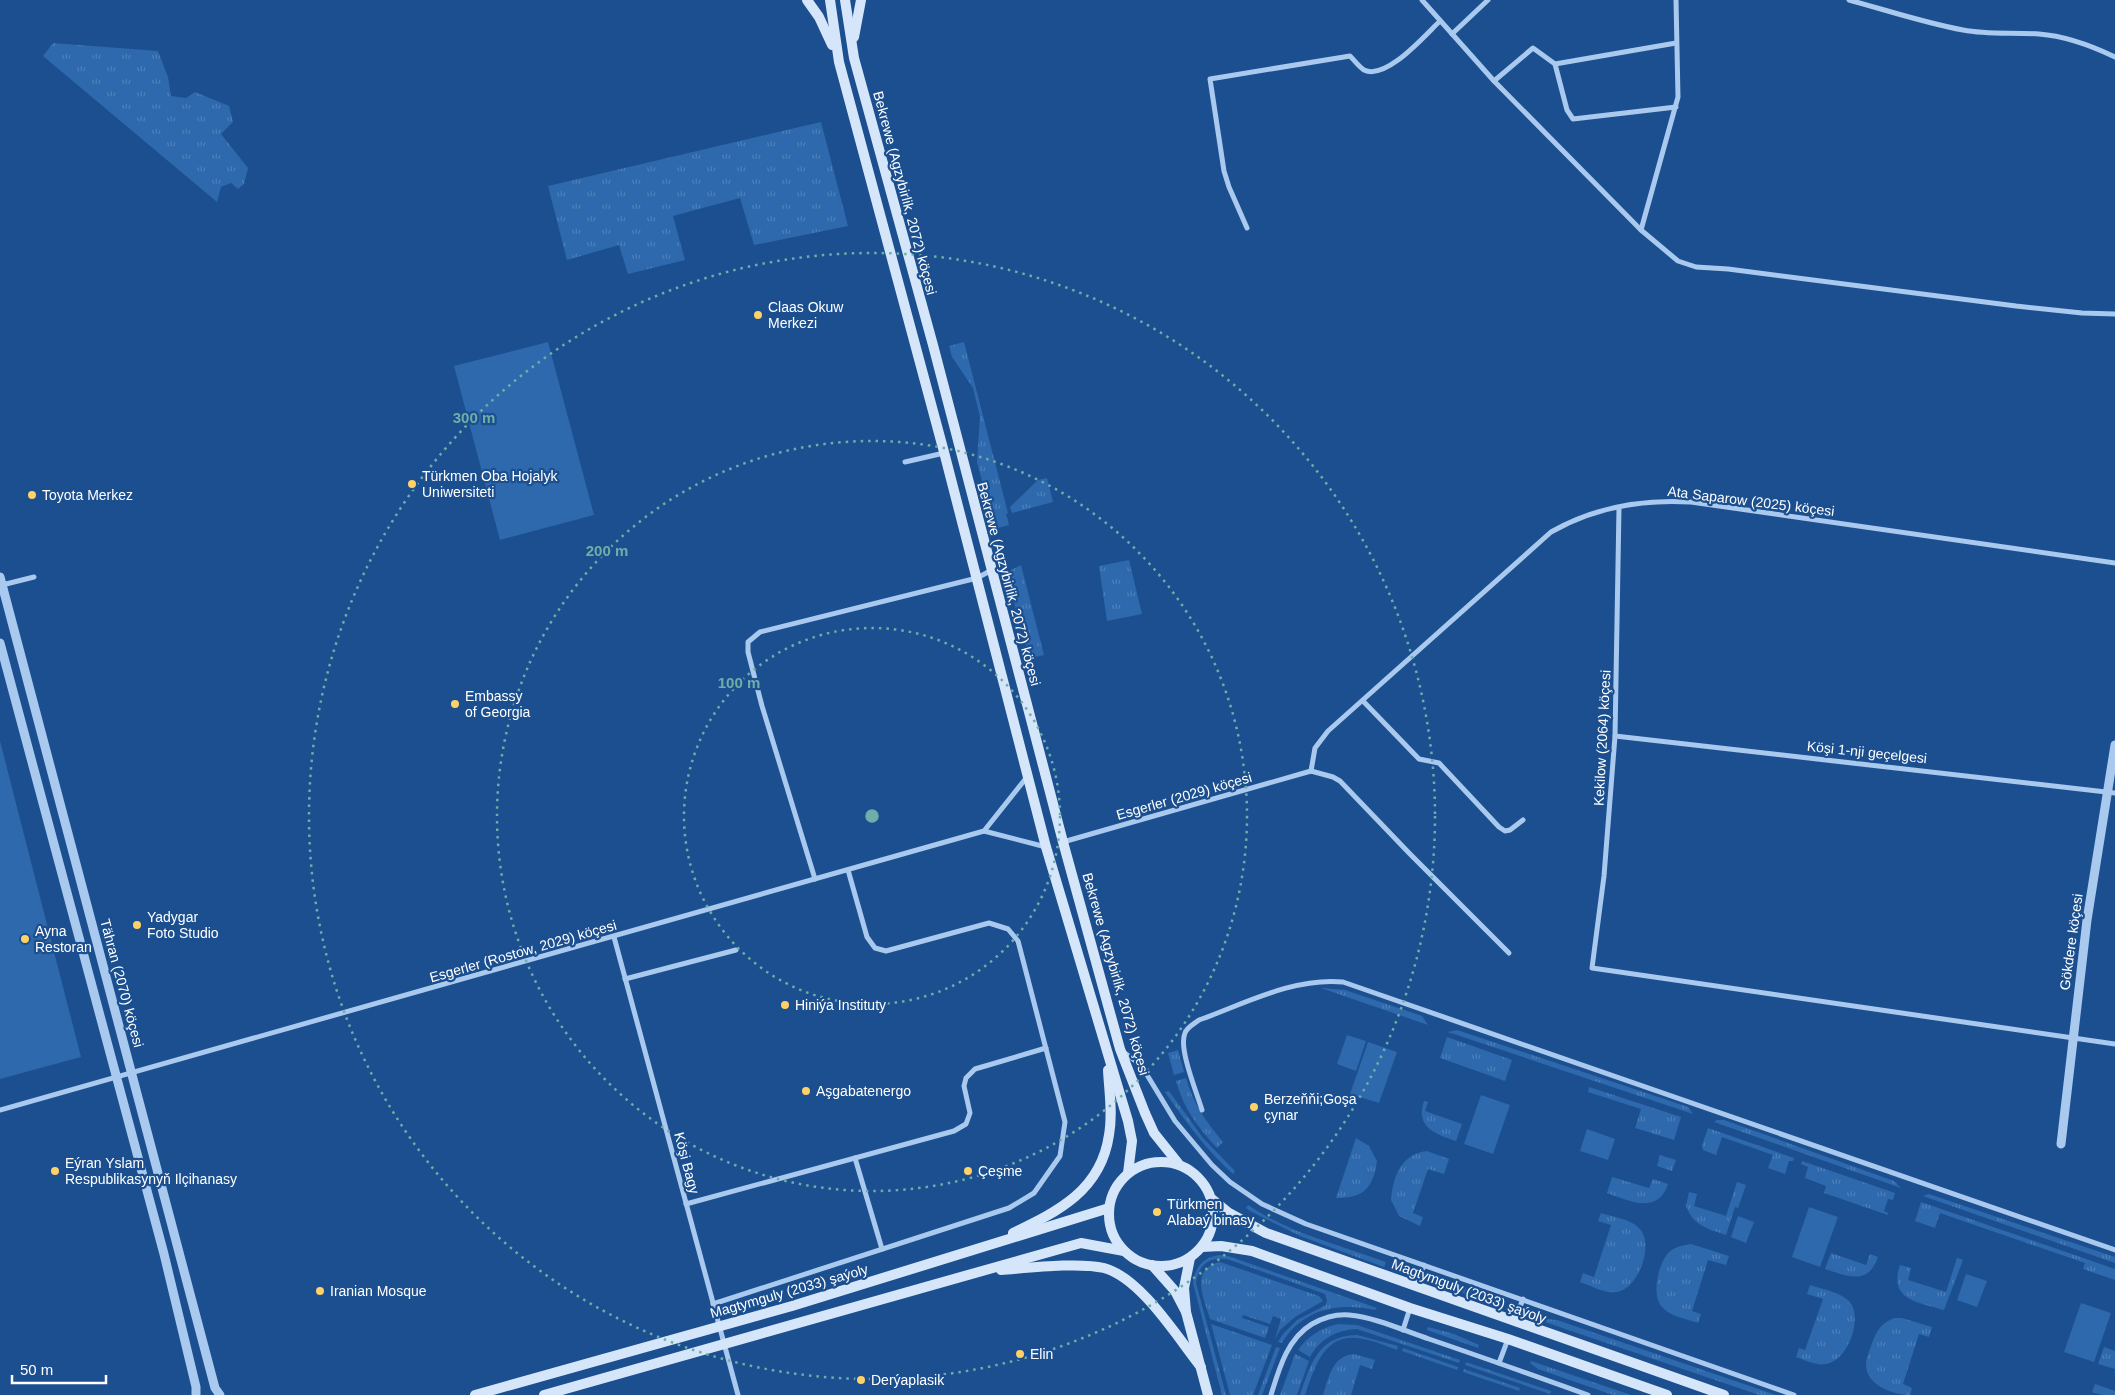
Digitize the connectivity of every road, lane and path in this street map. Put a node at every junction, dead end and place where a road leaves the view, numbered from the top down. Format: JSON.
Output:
{"nodes":[{"id":1,"x":807,"y":0,"type":"edge"},
{"id":2,"x":830,"y":0,"type":"edge"},
{"id":3,"x":845,"y":0,"type":"edge"},
{"id":4,"x":861,"y":0,"type":"edge"},
{"id":5,"x":1422,"y":0,"type":"edge"},
{"id":6,"x":1488,"y":0,"type":"edge"},
{"id":7,"x":1676,"y":0,"type":"edge"},
{"id":8,"x":1849,"y":0,"type":"edge"},
{"id":9,"x":1440,"y":21,"type":"junction"},
{"id":10,"x":1452,"y":34,"type":"junction"},
{"id":11,"x":1676,"y":42,"type":"junction"},
{"id":12,"x":2115,"y":56,"type":"edge"},
{"id":13,"x":854,"y":58,"type":"junction"},
{"id":14,"x":839,"y":62,"type":"junction"},
{"id":15,"x":1555,"y":64,"type":"junction"},
{"id":16,"x":1494,"y":81,"type":"junction"},
{"id":17,"x":1676,"y":107,"type":"junction"},
{"id":18,"x":1247,"y":228,"type":"dead end"},
{"id":19,"x":1641,"y":230,"type":"junction"},
{"id":20,"x":2115,"y":314,"type":"edge"},
{"id":21,"x":944,"y":452,"type":"junction"},
{"id":22,"x":905,"y":462,"type":"dead end"},
{"id":23,"x":1619,"y":508,"type":"junction"},
{"id":24,"x":2115,"y":563,"type":"edge"},
{"id":25,"x":990,"y":572,"type":"junction"},
{"id":26,"x":34,"y":576,"type":"dead end"},
{"id":27,"x":977,"y":578,"type":"junction"},
{"id":28,"x":1,"y":581,"type":"edge"},
{"id":29,"x":0,"y":643,"type":"edge"},
{"id":30,"x":1363,"y":700,"type":"junction"},
{"id":31,"x":1615,"y":736,"type":"junction"},
{"id":32,"x":2115,"y":745,"type":"edge"},
{"id":33,"x":1311,"y":771,"type":"junction"},
{"id":34,"x":1028,"y":776,"type":"junction"},
{"id":35,"x":2111,"y":792,"type":"edge"},
{"id":36,"x":1523,"y":820,"type":"dead end"},
{"id":37,"x":984,"y":830,"type":"junction"},
{"id":38,"x":1063,"y":842,"type":"junction"},
{"id":39,"x":1046,"y":846,"type":"junction"},
{"id":40,"x":848,"y":870,"type":"junction"},
{"id":41,"x":815,"y":880,"type":"junction"},
{"id":42,"x":614,"y":937,"type":"junction"},
{"id":43,"x":736,"y":950,"type":"dead end"},
{"id":44,"x":1509,"y":953,"type":"dead end"},
{"id":45,"x":625,"y":979,"type":"junction"},
{"id":46,"x":2072,"y":1039,"type":"junction"},
{"id":47,"x":2115,"y":1044,"type":"edge"},
{"id":48,"x":1046,"y":1048,"type":"junction"},
{"id":49,"x":1120,"y":1049,"type":"junction"},
{"id":50,"x":1108,"y":1054,"type":"junction"},
{"id":51,"x":132,"y":1073,"type":"junction"},
{"id":52,"x":117,"y":1077,"type":"junction"},
{"id":53,"x":0,"y":1110,"type":"edge"},
{"id":54,"x":1202,"y":1110,"type":"dead end"},
{"id":55,"x":2061,"y":1144,"type":"dead end"},
{"id":56,"x":855,"y":1158,"type":"junction"},
{"id":57,"x":1178,"y":1163,"type":"junction"},
{"id":58,"x":1128,"y":1174,"type":"junction"},
{"id":59,"x":1212,"y":1199,"type":"junction"},
{"id":60,"x":686,"y":1204,"type":"junction"},
{"id":61,"x":1109,"y":1208,"type":"junction"},
{"id":62,"x":1202,"y":1246,"type":"junction"},
{"id":63,"x":882,"y":1249,"type":"junction"},
{"id":64,"x":978,"y":1250,"type":"junction"},
{"id":65,"x":2115,"y":1250,"type":"edge"},
{"id":66,"x":1124,"y":1251,"type":"junction"},
{"id":67,"x":1190,"y":1258,"type":"junction"},
{"id":68,"x":1152,"y":1265,"type":"junction"},
{"id":69,"x":1424,"y":1265,"type":"junction"},
{"id":70,"x":985,"y":1270,"type":"junction"},
{"id":71,"x":1417,"y":1287,"type":"junction"},
{"id":72,"x":1523,"y":1299,"type":"junction"},
{"id":73,"x":713,"y":1304,"type":"junction"},
{"id":74,"x":1410,"y":1308,"type":"junction"},
{"id":75,"x":1186,"y":1312,"type":"junction"},
{"id":76,"x":1514,"y":1322,"type":"junction"},
{"id":77,"x":719,"y":1326,"type":"junction"},
{"id":78,"x":1403,"y":1330,"type":"junction"},
{"id":79,"x":1508,"y":1339,"type":"junction"},
{"id":80,"x":723,"y":1345,"type":"junction"},
{"id":81,"x":1499,"y":1363,"type":"junction"},
{"id":82,"x":1201,"y":1367,"type":"junction"},
{"id":83,"x":196,"y":1395,"type":"edge"},
{"id":84,"x":220,"y":1395,"type":"edge"},
{"id":85,"x":475,"y":1395,"type":"edge"},
{"id":86,"x":544,"y":1395,"type":"edge"},
{"id":87,"x":738,"y":1395,"type":"edge"},
{"id":88,"x":1208,"y":1395,"type":"edge"},
{"id":89,"x":1271,"y":1395,"type":"edge"},
{"id":90,"x":1588,"y":1395,"type":"edge"},
{"id":91,"x":1667,"y":1395,"type":"edge"},
{"id":92,"x":1724,"y":1395,"type":"edge"},
{"id":93,"x":1794,"y":1395,"type":"edge"}],
"edges":[{"from":1,"to":14,"type":"main road"},
{"from":2,"to":14,"type":"main road","name":"Bekrewe (Agzybirlik, 2072) köçesi"},
{"from":3,"to":13,"type":"main road","name":"Bekrewe (Agzybirlik, 2072) köçesi"},
{"from":4,"to":13,"type":"main road"},
{"from":5,"to":9,"type":"street"},
{"from":6,"to":10,"type":"street"},
{"from":7,"to":11,"type":"street"},
{"from":8,"to":12,"type":"street"},
{"from":9,"to":10,"type":"street"},
{"from":9,"to":18,"type":"street"},
{"from":10,"to":16,"type":"street"},
{"from":11,"to":15,"type":"street"},
{"from":11,"to":17,"type":"street"},
{"from":13,"to":25,"type":"main road","name":"Bekrewe (Agzybirlik, 2072) köçesi"},
{"from":14,"to":21,"type":"main road","name":"Bekrewe (Agzybirlik, 2072) köçesi"},
{"from":15,"to":16,"type":"street"},
{"from":15,"to":17,"type":"street"},
{"from":16,"to":19,"type":"street"},
{"from":17,"to":19,"type":"street"},
{"from":19,"to":20,"type":"street"},
{"from":21,"to":22,"type":"street"},
{"from":21,"to":27,"type":"main road","name":"Bekrewe (Agzybirlik, 2072) köçesi"},
{"from":23,"to":24,"type":"street","name":"Ata Saparow (2025) köçesi"},
{"from":23,"to":30,"type":"street","name":"Ata Saparow (2025) köçesi"},
{"from":23,"to":31,"type":"street","name":"Kekilow (2064) köçesi"},
{"from":25,"to":27,"type":"street"},
{"from":25,"to":38,"type":"main road","name":"Bekrewe (Agzybirlik, 2072) köçesi"},
{"from":26,"to":28,"type":"street"},
{"from":27,"to":34,"type":"main road","name":"Bekrewe (Agzybirlik, 2072) köçesi"},
{"from":27,"to":41,"type":"street"},
{"from":28,"to":51,"type":"street","name":"Tähran (2070) köçesi"},
{"from":29,"to":52,"type":"street","name":"Tähran (2070) köçesi"},
{"from":30,"to":33,"type":"street","name":"Ata Saparow (2025) köçesi"},
{"from":30,"to":36,"type":"street"},
{"from":31,"to":35,"type":"street","name":"Köşi 1-nji geçelgesi"},
{"from":31,"to":46,"type":"street","name":"Kekilow (2064) köçesi"},
{"from":32,"to":35,"type":"street","name":"Gökdere köçesi"},
{"from":33,"to":38,"type":"street","name":"Esgerler (2029) köçesi"},
{"from":33,"to":44,"type":"street"},
{"from":34,"to":37,"type":"street"},
{"from":34,"to":39,"type":"main road","name":"Bekrewe (Agzybirlik, 2072) köçesi"},
{"from":35,"to":46,"type":"street","name":"Gökdere köçesi"},
{"from":37,"to":39,"type":"street"},
{"from":37,"to":40,"type":"street","name":"Esgerler (Rostow, 2029) köçesi"},
{"from":38,"to":49,"type":"main road","name":"Bekrewe (Agzybirlik, 2072) köçesi"},
{"from":39,"to":50,"type":"main road","name":"Bekrewe (Agzybirlik, 2072) köçesi"},
{"from":40,"to":41,"type":"street","name":"Esgerler (Rostow, 2029) köçesi"},
{"from":40,"to":48,"type":"street"},
{"from":41,"to":42,"type":"street","name":"Esgerler (Rostow, 2029) köçesi"},
{"from":42,"to":45,"type":"street","name":"Köşi Bagy"},
{"from":42,"to":51,"type":"street","name":"Esgerler (Rostow, 2029) köçesi"},
{"from":43,"to":45,"type":"street"},
{"from":45,"to":60,"type":"street","name":"Köşi Bagy"},
{"from":46,"to":47,"type":"street"},
{"from":46,"to":55,"type":"street","name":"Gökdere köçesi"},
{"from":48,"to":56,"type":"street"},
{"from":48,"to":63,"type":"street"},
{"from":49,"to":57,"type":"main road","name":"Bekrewe (Agzybirlik, 2072) köçesi"},
{"from":49,"to":69,"type":"street"},
{"from":50,"to":58,"type":"main road","name":"Bekrewe (Agzybirlik, 2072) köçesi"},
{"from":50,"to":64,"type":"main road"},
{"from":51,"to":52,"type":"street","name":"Esgerler (Rostow, 2029) köçesi"},
{"from":51,"to":84,"type":"street","name":"Tähran (2070) köçesi"},
{"from":52,"to":53,"type":"street","name":"Esgerler (Rostow, 2029) köçesi"},
{"from":52,"to":83,"type":"street","name":"Tähran (2070) köçesi"},
{"from":54,"to":65,"type":"street"},
{"from":56,"to":60,"type":"street"},
{"from":56,"to":63,"type":"street"},
{"from":57,"to":58,"type":"main road"},
{"from":57,"to":59,"type":"main road"},
{"from":58,"to":61,"type":"main road"},
{"from":59,"to":62,"type":"main road"},
{"from":59,"to":71,"type":"main road","name":"Magtymguly (2033) şaýoly"},
{"from":60,"to":73,"type":"street","name":"Köşi Bagy"},
{"from":61,"to":64,"type":"main road","name":"Magtymguly (2033) şaýoly"},
{"from":61,"to":66,"type":"main road"},
{"from":62,"to":67,"type":"main road"},
{"from":62,"to":74,"type":"main road"},
{"from":63,"to":73,"type":"street"},
{"from":64,"to":77,"type":"main road","name":"Magtymguly (2033) şaýoly"},
{"from":66,"to":68,"type":"main road"},
{"from":66,"to":70,"type":"main road"},
{"from":67,"to":68,"type":"main road"},
{"from":67,"to":75,"type":"main road"},
{"from":68,"to":75,"type":"main road"},
{"from":69,"to":71,"type":"street"},
{"from":69,"to":72,"type":"street"},
{"from":70,"to":80,"type":"main road"},
{"from":70,"to":82,"type":"main road"},
{"from":71,"to":76,"type":"main road","name":"Magtymguly (2033) şaýoly"},
{"from":72,"to":76,"type":"street"},
{"from":72,"to":93,"type":"street"},
{"from":73,"to":77,"type":"street","name":"Köşi Bagy"},
{"from":74,"to":78,"type":"street"},
{"from":74,"to":79,"type":"main road"},
{"from":75,"to":82,"type":"main road"},
{"from":76,"to":92,"type":"main road","name":"Magtymguly (2033) şaýoly"},
{"from":77,"to":80,"type":"street","name":"Köşi Bagy"},
{"from":77,"to":85,"type":"main road","name":"Magtymguly (2033) şaýoly"},
{"from":78,"to":81,"type":"street"},
{"from":78,"to":89,"type":"street"},
{"from":79,"to":81,"type":"street"},
{"from":79,"to":91,"type":"main road"},
{"from":80,"to":86,"type":"main road"},
{"from":80,"to":87,"type":"street","name":"Köşi Bagy"},
{"from":81,"to":90,"type":"street"},
{"from":82,"to":88,"type":"main road"}]}
